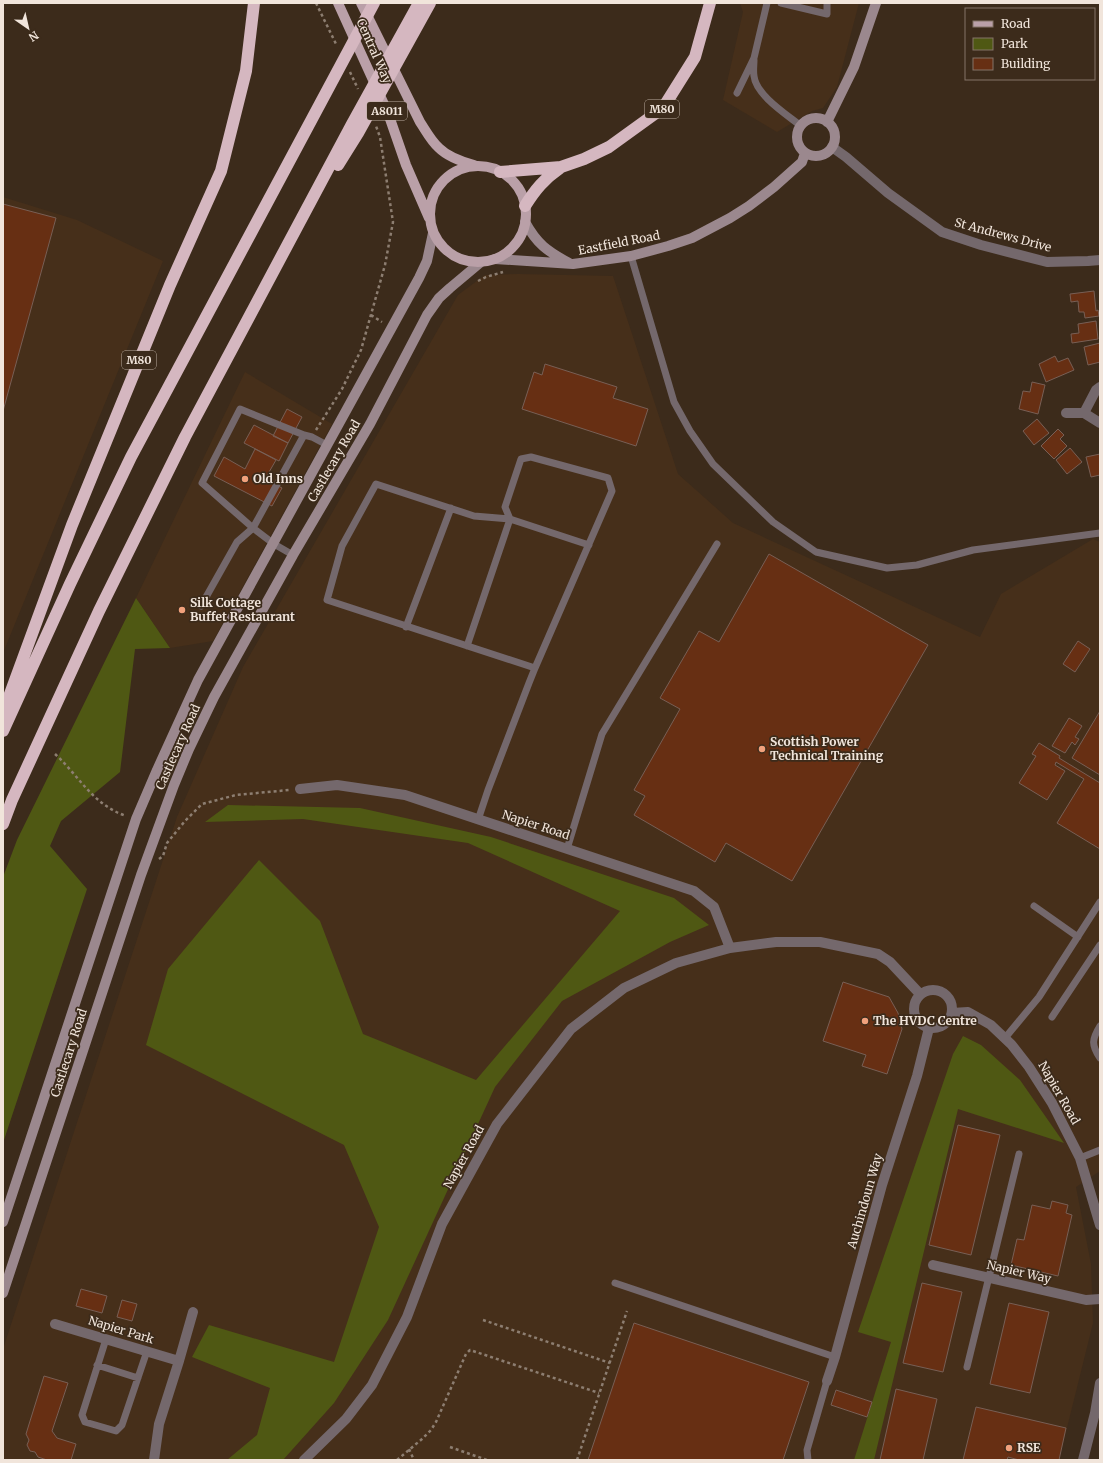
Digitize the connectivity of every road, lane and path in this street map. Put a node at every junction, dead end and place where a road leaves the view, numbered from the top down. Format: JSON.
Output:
{"nodes":[{"id":1,"x":254,"y":3,"type":"edge"},
{"id":2,"x":316,"y":3,"type":"edge"},
{"id":3,"x":338,"y":3,"type":"edge"},
{"id":4,"x":361,"y":3,"type":"edge"},
{"id":5,"x":374,"y":3,"type":"edge"},
{"id":6,"x":419,"y":3,"type":"edge"},
{"id":7,"x":430,"y":3,"type":"edge"},
{"id":8,"x":710,"y":3,"type":"edge"},
{"id":9,"x":766,"y":3,"type":"edge"},
{"id":10,"x":781,"y":3,"type":"edge"},
{"id":11,"x":827,"y":3,"type":"edge"},
{"id":12,"x":876,"y":3,"type":"edge"},
{"id":13,"x":340,"y":51,"type":"dead end"},
{"id":14,"x":754,"y":58,"type":"junction"},
{"id":15,"x":346,"y":65,"type":"dead end"},
{"id":16,"x":737,"y":93,"type":"dead end"},
{"id":17,"x":360,"y":94,"type":"dead end"},
{"id":18,"x":374,"y":122,"type":"dead end"},
{"id":19,"x":828,"y":122,"type":"junction"},
{"id":20,"x":800,"y":126,"type":"junction"},
{"id":21,"x":355,"y":129,"type":"junction"},
{"id":22,"x":832,"y":148,"type":"junction"},
{"id":23,"x":806,"y":153,"type":"junction"},
{"id":24,"x":481,"y":167,"type":"junction"},
{"id":25,"x":561,"y":167,"type":"junction"},
{"id":26,"x":500,"y":172,"type":"junction"},
{"id":27,"x":525,"y":206,"type":"junction"},
{"id":28,"x":430,"y":222,"type":"junction"},
{"id":29,"x":525,"y":222,"type":"junction"},
{"id":30,"x":433,"y":233,"type":"junction"},
{"id":31,"x":631,"y":256,"type":"junction"},
{"id":32,"x":495,"y":259,"type":"junction"},
{"id":33,"x":1100,"y":260,"type":"edge"},
{"id":34,"x":480,"y":262,"type":"junction"},
{"id":35,"x":573,"y":264,"type":"junction"},
{"id":36,"x":509,"y":270,"type":"dead end"},
{"id":37,"x":474,"y":283,"type":"dead end"},
{"id":38,"x":371,"y":315,"type":"junction"},
{"id":39,"x":392,"y":327,"type":"junction"},
{"id":40,"x":1100,"y":386,"type":"edge"},
{"id":41,"x":1066,"y":413,"type":"dead end"},
{"id":42,"x":1084,"y":413,"type":"junction"},
{"id":43,"x":1100,"y":423,"type":"edge"},
{"id":44,"x":304,"y":435,"type":"junction"},
{"id":45,"x":312,"y":437,"type":"junction"},
{"id":46,"x":328,"y":445,"type":"junction"},
{"id":47,"x":450,"y":508,"type":"junction"},
{"id":48,"x":510,"y":519,"type":"junction"},
{"id":49,"x":253,"y":528,"type":"junction"},
{"id":50,"x":1100,"y":533,"type":"edge"},
{"id":51,"x":274,"y":544,"type":"junction"},
{"id":52,"x":717,"y":544,"type":"dead end"},
{"id":53,"x":589,"y":546,"type":"junction"},
{"id":54,"x":293,"y":556,"type":"junction"},
{"id":55,"x":201,"y":606,"type":"dead end"},
{"id":56,"x":406,"y":627,"type":"junction"},
{"id":57,"x":467,"y":646,"type":"junction"},
{"id":58,"x":535,"y":668,"type":"junction"},
{"id":59,"x":3,"y":713,"type":"edge"},
{"id":60,"x":3,"y":731,"type":"edge"},
{"id":61,"x":55,"y":754,"type":"dead end"},
{"id":62,"x":300,"y":789,"type":"joint"},
{"id":63,"x":136,"y":819,"type":"junction"},
{"id":64,"x":478,"y":820,"type":"junction"},
{"id":65,"x":3,"y":824,"type":"edge"},
{"id":66,"x":567,"y":849,"type":"junction"},
{"id":67,"x":157,"y":861,"type":"dead end"},
{"id":68,"x":1100,"y":902,"type":"edge"},
{"id":69,"x":1034,"y":906,"type":"dead end"},
{"id":70,"x":1078,"y":937,"type":"junction"},
{"id":71,"x":1100,"y":945,"type":"edge"},
{"id":72,"x":730,"y":948,"type":"junction"},
{"id":73,"x":920,"y":994,"type":"junction"},
{"id":74,"x":952,"y":1013,"type":"junction"},
{"id":75,"x":1052,"y":1017,"type":"dead end"},
{"id":76,"x":1100,"y":1026,"type":"edge"},
{"id":77,"x":929,"y":1028,"type":"junction"},
{"id":78,"x":1005,"y":1038,"type":"junction"},
{"id":79,"x":1100,"y":1058,"type":"edge"},
{"id":80,"x":1100,"y":1150,"type":"edge"},
{"id":81,"x":1019,"y":1154,"type":"dead end"},
{"id":82,"x":1080,"y":1158,"type":"junction"},
{"id":83,"x":3,"y":1222,"type":"edge"},
{"id":84,"x":1100,"y":1225,"type":"edge"},
{"id":85,"x":933,"y":1265,"type":"dead end"},
{"id":86,"x":988,"y":1278,"type":"junction"},
{"id":87,"x":615,"y":1283,"type":"dead end"},
{"id":88,"x":3,"y":1293,"type":"edge"},
{"id":89,"x":1100,"y":1299,"type":"edge"},
{"id":90,"x":194,"y":1312,"type":"dead end"},
{"id":91,"x":627,"y":1312,"type":"dead end"},
{"id":92,"x":482,"y":1320,"type":"dead end"},
{"id":93,"x":55,"y":1324,"type":"dead end"},
{"id":94,"x":106,"y":1339,"type":"junction"},
{"id":95,"x":147,"y":1351,"type":"junction"},
{"id":96,"x":835,"y":1357,"type":"junction"},
{"id":97,"x":179,"y":1361,"type":"junction"},
{"id":98,"x":610,"y":1363,"type":"junction"},
{"id":99,"x":98,"y":1364,"type":"junction"},
{"id":100,"x":967,"y":1367,"type":"dead end"},
{"id":101,"x":138,"y":1378,"type":"junction"},
{"id":102,"x":827,"y":1381,"type":"joint"},
{"id":103,"x":1100,"y":1383,"type":"edge"},
{"id":104,"x":599,"y":1393,"type":"junction"},
{"id":105,"x":156,"y":1442,"type":"junction"},
{"id":106,"x":450,"y":1447,"type":"dead end"},
{"id":107,"x":409,"y":1449,"type":"junction"},
{"id":108,"x":154,"y":1460,"type":"edge"},
{"id":109,"x":161,"y":1460,"type":"edge"},
{"id":110,"x":304,"y":1460,"type":"edge"},
{"id":111,"x":396,"y":1460,"type":"edge"},
{"id":112,"x":414,"y":1460,"type":"edge"},
{"id":113,"x":487,"y":1460,"type":"edge"},
{"id":114,"x":577,"y":1460,"type":"edge"},
{"id":115,"x":808,"y":1460,"type":"edge"},
{"id":116,"x":1083,"y":1460,"type":"edge"}],
"edges":[{"from":1,"to":59,"type":"highway","number":"M80"},
{"from":2,"to":13,"type":"path"},
{"from":3,"to":28,"type":"main road","name":"Central Way","number":"A8011"},
{"from":4,"to":24,"type":"main road","name":"Central Way","number":"A8011"},
{"from":5,"to":60,"type":"highway"},
{"from":6,"to":21,"type":"highway"},
{"from":7,"to":21,"type":"highway"},
{"from":8,"to":25,"type":"highway","number":"M80"},
{"from":9,"to":14,"type":"lane"},
{"from":10,"to":11,"type":"lane"},
{"from":12,"to":19,"type":"main road"},
{"from":14,"to":16,"type":"lane"},
{"from":14,"to":20,"type":"lane"},
{"from":15,"to":17,"type":"path"},
{"from":18,"to":38,"type":"path"},
{"from":19,"to":20,"type":"main road"},
{"from":19,"to":22,"type":"main road"},
{"from":20,"to":23,"type":"main road"},
{"from":21,"to":65,"type":"highway"},
{"from":22,"to":23,"type":"main road"},
{"from":22,"to":33,"type":"street","name":"St Andrews Drive"},
{"from":23,"to":31,"type":"main road","name":"Eastfield Road"},
{"from":24,"to":26,"type":"main road","number":"A8011"},
{"from":24,"to":28,"type":"main road","number":"A8011"},
{"from":25,"to":26,"type":"highway","number":"M80"},
{"from":25,"to":27,"type":"highway","number":"M80"},
{"from":26,"to":27,"type":"main road","number":"A8011"},
{"from":27,"to":29,"type":"main road","number":"A8011"},
{"from":28,"to":30,"type":"main road","number":"A8011"},
{"from":29,"to":32,"type":"main road","number":"A8011"},
{"from":29,"to":35,"type":"main road","name":"Eastfield Road"},
{"from":30,"to":34,"type":"main road","number":"A8011"},
{"from":30,"to":39,"type":"main road","name":"Castlecary Road"},
{"from":31,"to":35,"type":"main road","name":"Eastfield Road"},
{"from":31,"to":50,"type":"lane"},
{"from":32,"to":34,"type":"main road","number":"A8011"},
{"from":32,"to":35,"type":"main road","name":"Eastfield Road"},
{"from":34,"to":54,"type":"main road","name":"Castlecary Road"},
{"from":36,"to":37,"type":"path"},
{"from":38,"to":39,"type":"path"},
{"from":38,"to":45,"type":"path"},
{"from":39,"to":46,"type":"main road","name":"Castlecary Road"},
{"from":40,"to":42,"type":"street"},
{"from":41,"to":42,"type":"street"},
{"from":42,"to":43,"type":"street"},
{"from":44,"to":45,"type":"lane"},
{"from":44,"to":49,"type":"lane"},
{"from":44,"to":49,"type":"lane"},
{"from":45,"to":46,"type":"lane"},
{"from":46,"to":51,"type":"main road","name":"Castlecary Road"},
{"from":47,"to":48,"type":"lane"},
{"from":47,"to":56,"type":"lane"},
{"from":47,"to":56,"type":"lane"},
{"from":48,"to":53,"type":"lane"},
{"from":48,"to":53,"type":"lane"},
{"from":48,"to":57,"type":"lane"},
{"from":49,"to":51,"type":"lane"},
{"from":49,"to":55,"type":"lane"},
{"from":51,"to":54,"type":"lane"},
{"from":51,"to":63,"type":"main road","name":"Castlecary Road"},
{"from":52,"to":66,"type":"lane"},
{"from":53,"to":58,"type":"lane"},
{"from":54,"to":88,"type":"main road","name":"Castlecary Road"},
{"from":56,"to":57,"type":"lane"},
{"from":57,"to":58,"type":"lane"},
{"from":58,"to":64,"type":"lane"},
{"from":61,"to":63,"type":"path"},
{"from":62,"to":64,"type":"street","name":"Napier Road"},
{"from":62,"to":67,"type":"path"},
{"from":63,"to":83,"type":"main road","name":"Castlecary Road"},
{"from":64,"to":66,"type":"street","name":"Napier Road"},
{"from":66,"to":72,"type":"street","name":"Napier Road"},
{"from":68,"to":70,"type":"lane"},
{"from":69,"to":70,"type":"lane"},
{"from":70,"to":78,"type":"lane"},
{"from":71,"to":75,"type":"lane"},
{"from":72,"to":73,"type":"street","name":"Napier Road"},
{"from":72,"to":110,"type":"street","name":"Napier Road"},
{"from":73,"to":74,"type":"street"},
{"from":73,"to":77,"type":"street"},
{"from":74,"to":77,"type":"street"},
{"from":74,"to":78,"type":"street","name":"Napier Road"},
{"from":76,"to":79,"type":"lane"},
{"from":77,"to":96,"type":"street","name":"Auchindoun Way"},
{"from":78,"to":82,"type":"street","name":"Napier Road"},
{"from":80,"to":82,"type":"lane"},
{"from":81,"to":86,"type":"lane"},
{"from":82,"to":84,"type":"street","name":"Napier Road"},
{"from":85,"to":86,"type":"street","name":"Napier Way"},
{"from":86,"to":89,"type":"street","name":"Napier Way"},
{"from":86,"to":100,"type":"lane"},
{"from":87,"to":96,"type":"lane"},
{"from":90,"to":97,"type":"street"},
{"from":91,"to":98,"type":"path"},
{"from":92,"to":98,"type":"path"},
{"from":93,"to":94,"type":"street","name":"Napier Park"},
{"from":94,"to":95,"type":"street","name":"Napier Park"},
{"from":94,"to":99,"type":"lane"},
{"from":95,"to":97,"type":"street","name":"Napier Park"},
{"from":95,"to":101,"type":"lane"},
{"from":96,"to":102,"type":"street","name":"Auchindoun Way"},
{"from":97,"to":105,"type":"street"},
{"from":98,"to":104,"type":"path"},
{"from":99,"to":101,"type":"lane"},
{"from":99,"to":101,"type":"lane"},
{"from":102,"to":115,"type":"lane"},
{"from":103,"to":116,"type":"street"},
{"from":104,"to":107,"type":"path"},
{"from":104,"to":114,"type":"path"},
{"from":105,"to":108,"type":"street"},
{"from":105,"to":109,"type":"street"},
{"from":106,"to":113,"type":"path"},
{"from":107,"to":111,"type":"path"},
{"from":107,"to":112,"type":"path"}]}
